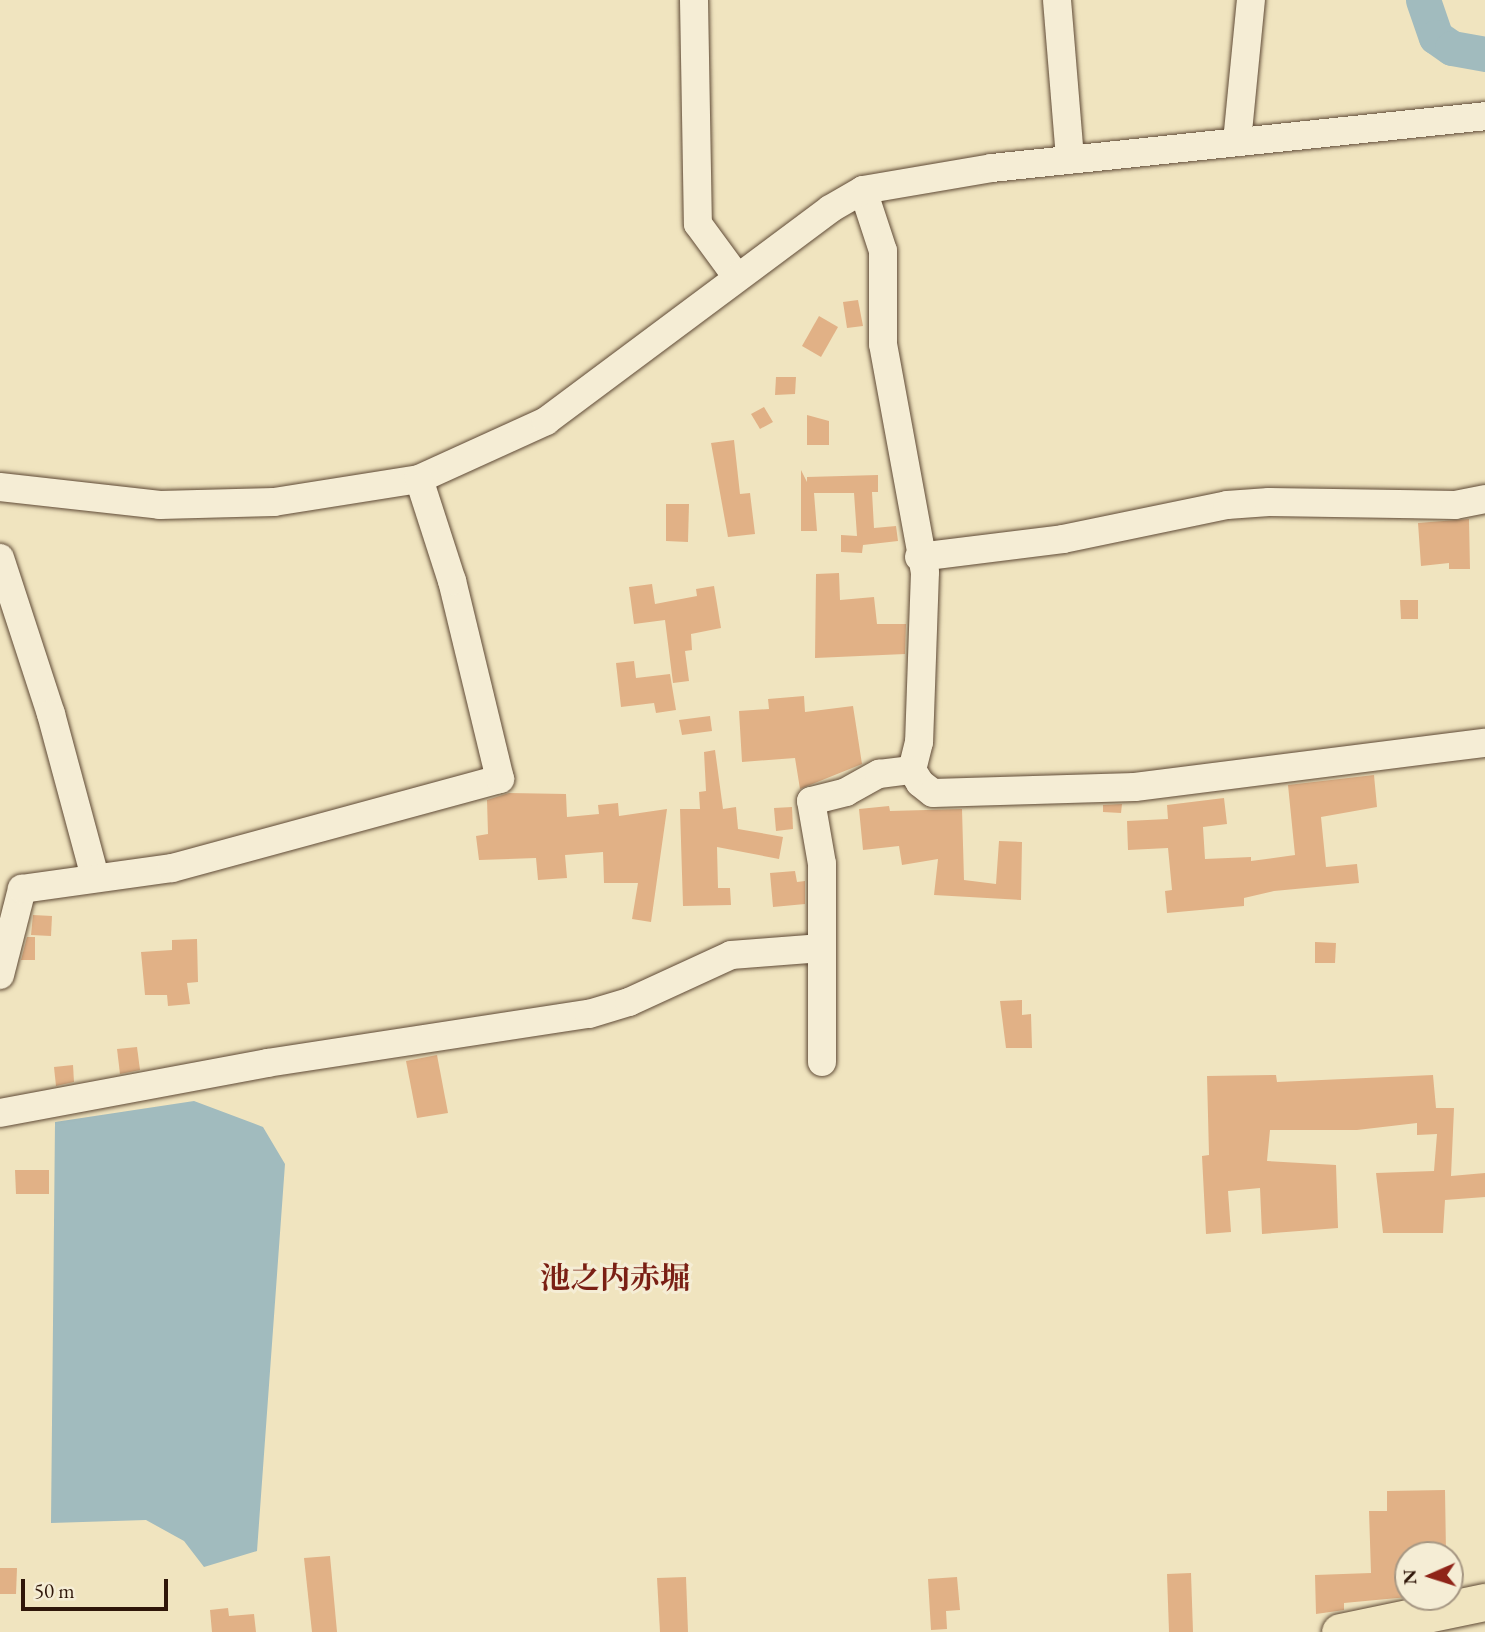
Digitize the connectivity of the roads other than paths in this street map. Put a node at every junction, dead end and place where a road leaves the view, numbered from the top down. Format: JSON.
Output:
{"nodes":[{"id":1,"x":694,"y":0,"type":"edge"},
{"id":2,"x":1057,"y":0,"type":"edge"},
{"id":3,"x":1251,"y":0,"type":"edge"},
{"id":4,"x":1485,"y":116,"type":"edge"},
{"id":5,"x":1237,"y":142,"type":"junction"},
{"id":6,"x":1070,"y":159,"type":"junction"},
{"id":7,"x":863,"y":190,"type":"junction"},
{"id":8,"x":737,"y":277,"type":"junction"},
{"id":9,"x":419,"y":479,"type":"junction"},
{"id":10,"x":0,"y":487,"type":"edge"},
{"id":11,"x":1485,"y":499,"type":"edge"},
{"id":12,"x":919,"y":557,"type":"junction"},
{"id":13,"x":0,"y":558,"type":"edge"},
{"id":14,"x":1485,"y":743,"type":"edge"},
{"id":15,"x":912,"y":770,"type":"junction"},
{"id":16,"x":95,"y":877,"type":"junction"},
{"id":17,"x":822,"y":948,"type":"junction"},
{"id":18,"x":0,"y":975,"type":"edge"},
{"id":19,"x":822,"y":1062,"type":"dead end"},
{"id":20,"x":0,"y":1113,"type":"edge"},
{"id":21,"x":1485,"y":1602,"type":"edge"},
{"id":22,"x":1340,"y":1632,"type":"edge"}],
"edges":[{"from":1,"to":8,"type":"street"},
{"from":2,"to":6,"type":"street"},
{"from":3,"to":5,"type":"street"},
{"from":4,"to":5,"type":"street"},
{"from":5,"to":6,"type":"street"},
{"from":6,"to":7,"type":"street"},
{"from":7,"to":8,"type":"street"},
{"from":7,"to":12,"type":"street"},
{"from":8,"to":9,"type":"street"},
{"from":9,"to":10,"type":"street"},
{"from":9,"to":16,"type":"street"},
{"from":11,"to":12,"type":"street"},
{"from":12,"to":15,"type":"street"},
{"from":13,"to":16,"type":"street"},
{"from":14,"to":15,"type":"street"},
{"from":15,"to":17,"type":"street"},
{"from":16,"to":18,"type":"street"},
{"from":17,"to":19,"type":"street"},
{"from":17,"to":20,"type":"street"},
{"from":21,"to":22,"type":"main road"}]}
